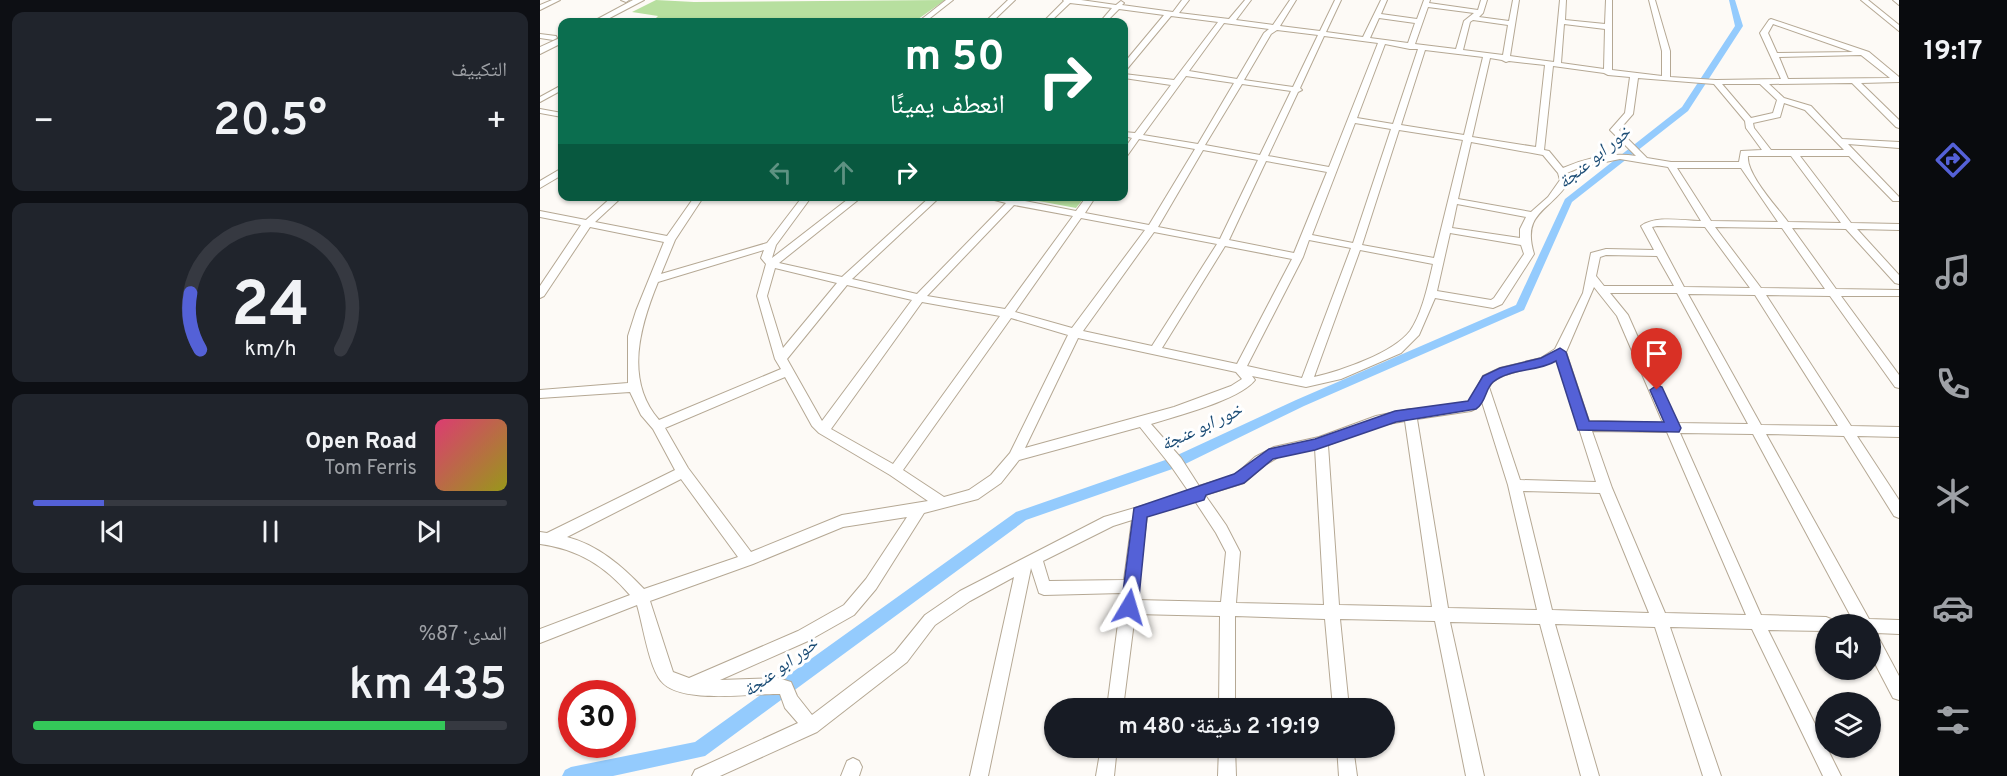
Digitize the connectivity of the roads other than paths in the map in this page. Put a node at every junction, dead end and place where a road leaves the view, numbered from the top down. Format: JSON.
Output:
{"nodes":[{"id":1,"x":557,"y":0,"type":"edge"},
{"id":2,"x":625,"y":0,"type":"edge"},
{"id":3,"x":640,"y":0,"type":"edge"},
{"id":4,"x":950,"y":0,"type":"edge"},
{"id":5,"x":1012,"y":0,"type":"edge"},
{"id":6,"x":1068,"y":0,"type":"edge"},
{"id":7,"x":1124,"y":0,"type":"edge"},
{"id":8,"x":1186,"y":0,"type":"edge"},
{"id":9,"x":1248,"y":0,"type":"edge"},
{"id":10,"x":1293,"y":0,"type":"edge"},
{"id":11,"x":1338,"y":0,"type":"edge"},
{"id":12,"x":1384,"y":0,"type":"edge"},
{"id":13,"x":1485,"y":0,"type":"edge"},
{"id":14,"x":1516,"y":0,"type":"edge"},
{"id":15,"x":1563,"y":0,"type":"edge"},
{"id":16,"x":1609,"y":0,"type":"edge"},
{"id":17,"x":1652,"y":0,"type":"edge"},
{"id":18,"x":1864,"y":0,"type":"edge"},
{"id":19,"x":1426,"y":3,"type":"edge"},
{"id":20,"x":1116,"y":7,"type":"junction"},
{"id":21,"x":540,"y":8,"type":"edge"},
{"id":22,"x":1480,"y":12,"type":"junction"},
{"id":23,"x":1171,"y":14,"type":"junction"},
{"id":24,"x":1378,"y":16,"type":"junction"},
{"id":25,"x":1470,"y":17,"type":"junction"},
{"id":26,"x":591,"y":18,"type":"edge"},
{"id":27,"x":604,"y":18,"type":"edge"},
{"id":28,"x":926,"y":18,"type":"edge"},
{"id":29,"x":992,"y":18,"type":"edge"},
{"id":30,"x":1050,"y":18,"type":"edge"},
{"id":31,"x":1106,"y":18,"type":"edge"},
{"id":32,"x":1222,"y":21,"type":"junction"},
{"id":33,"x":1418,"y":21,"type":"junction"},
{"id":34,"x":1231,"y":22,"type":"junction"},
{"id":35,"x":1562,"y":22,"type":"junction"},
{"id":36,"x":1512,"y":23,"type":"junction"},
{"id":37,"x":1610,"y":27,"type":"junction"},
{"id":38,"x":1275,"y":28,"type":"junction"},
{"id":39,"x":1899,"y":29,"type":"edge"},
{"id":40,"x":1322,"y":34,"type":"junction"},
{"id":41,"x":540,"y":36,"type":"edge"},
{"id":42,"x":558,"y":37,"type":"edge"},
{"id":43,"x":558,"y":37,"type":"edge"},
{"id":44,"x":558,"y":38,"type":"edge"},
{"id":45,"x":1365,"y":40,"type":"junction"},
{"id":46,"x":1382,"y":43,"type":"junction"},
{"id":47,"x":540,"y":45,"type":"edge"},
{"id":48,"x":1410,"y":46,"type":"junction"},
{"id":49,"x":1422,"y":48,"type":"junction"},
{"id":50,"x":540,"y":51,"type":"edge"},
{"id":51,"x":1459,"y":53,"type":"junction"},
{"id":52,"x":1866,"y":54,"type":"junction"},
{"id":53,"x":1774,"y":55,"type":"junction"},
{"id":54,"x":1487,"y":57,"type":"junction"},
{"id":55,"x":1506,"y":60,"type":"junction"},
{"id":56,"x":1128,"y":62,"type":"edge"},
{"id":57,"x":1553,"y":65,"type":"junction"},
{"id":58,"x":1608,"y":72,"type":"junction"},
{"id":59,"x":1184,"y":73,"type":"junction"},
{"id":60,"x":1634,"y":76,"type":"junction"},
{"id":61,"x":1128,"y":77,"type":"edge"},
{"id":62,"x":1670,"y":79,"type":"junction"},
{"id":63,"x":1785,"y":80,"type":"junction"},
{"id":64,"x":1854,"y":80,"type":"junction"},
{"id":65,"x":1898,"y":80,"type":"edge"},
{"id":66,"x":1240,"y":81,"type":"junction"},
{"id":67,"x":1762,"y":81,"type":"junction"},
{"id":68,"x":1715,"y":82,"type":"junction"},
{"id":69,"x":1176,"y":83,"type":"junction"},
{"id":70,"x":558,"y":89,"type":"edge"},
{"id":71,"x":1298,"y":90,"type":"junction"},
{"id":72,"x":540,"y":100,"type":"edge"},
{"id":73,"x":1781,"y":100,"type":"junction"},
{"id":74,"x":540,"y":111,"type":"edge"},
{"id":75,"x":558,"y":115,"type":"edge"},
{"id":76,"x":1353,"y":120,"type":"junction"},
{"id":77,"x":1749,"y":121,"type":"junction"},
{"id":78,"x":1899,"y":125,"type":"edge"},
{"id":79,"x":1395,"y":128,"type":"junction"},
{"id":80,"x":1128,"y":135,"type":"edge"},
{"id":81,"x":1137,"y":136,"type":"junction"},
{"id":82,"x":1467,"y":139,"type":"junction"},
{"id":83,"x":1840,"y":141,"type":"junction"},
{"id":84,"x":1895,"y":145,"type":"edge"},
{"id":85,"x":1201,"y":147,"type":"junction"},
{"id":86,"x":1128,"y":148,"type":"edge"},
{"id":87,"x":1540,"y":151,"type":"junction"},
{"id":88,"x":1768,"y":153,"type":"junction"},
{"id":89,"x":1794,"y":153,"type":"junction"},
{"id":90,"x":1853,"y":153,"type":"junction"},
{"id":91,"x":1899,"y":154,"type":"edge"},
{"id":92,"x":1264,"y":158,"type":"junction"},
{"id":93,"x":1644,"y":158,"type":"junction"},
{"id":94,"x":1671,"y":165,"type":"junction"},
{"id":95,"x":1744,"y":165,"type":"junction"},
{"id":96,"x":1333,"y":170,"type":"junction"},
{"id":97,"x":1562,"y":172,"type":"junction"},
{"id":98,"x":558,"y":174,"type":"edge"},
{"id":99,"x":540,"y":185,"type":"edge"},
{"id":100,"x":613,"y":201,"type":"edge"},
{"id":101,"x":697,"y":201,"type":"edge"},
{"id":102,"x":804,"y":201,"type":"edge"},
{"id":103,"x":853,"y":201,"type":"edge"},
{"id":104,"x":932,"y":201,"type":"edge"},
{"id":105,"x":1007,"y":201,"type":"edge"},
{"id":106,"x":1088,"y":201,"type":"edge"},
{"id":107,"x":1455,"y":201,"type":"junction"},
{"id":108,"x":1898,"y":201,"type":"edge"},
{"id":109,"x":1012,"y":202,"type":"junction"},
{"id":110,"x":540,"y":214,"type":"edge"},
{"id":111,"x":1079,"y":214,"type":"junction"},
{"id":112,"x":1531,"y":215,"type":"junction"},
{"id":113,"x":1708,"y":224,"type":"junction"},
{"id":114,"x":586,"y":225,"type":"junction"},
{"id":115,"x":1784,"y":226,"type":"junction"},
{"id":116,"x":1850,"y":226,"type":"junction"},
{"id":117,"x":1899,"y":227,"type":"edge"},
{"id":118,"x":1152,"y":228,"type":"junction"},
{"id":119,"x":1448,"y":230,"type":"junction"},
{"id":120,"x":1307,"y":237,"type":"junction"},
{"id":121,"x":670,"y":240,"type":"junction"},
{"id":122,"x":1223,"y":242,"type":"junction"},
{"id":123,"x":1524,"y":242,"type":"junction"},
{"id":124,"x":771,"y":245,"type":"junction"},
{"id":125,"x":1357,"y":245,"type":"junction"},
{"id":126,"x":1659,"y":253,"type":"junction"},
{"id":127,"x":1298,"y":257,"type":"junction"},
{"id":128,"x":1437,"y":262,"type":"junction"},
{"id":129,"x":771,"y":264,"type":"junction"},
{"id":130,"x":555,"y":273,"type":"junction"},
{"id":131,"x":540,"y":276,"type":"edge"},
{"id":132,"x":1591,"y":276,"type":"junction"},
{"id":133,"x":653,"y":280,"type":"junction"},
{"id":134,"x":845,"y":280,"type":"junction"},
{"id":135,"x":1899,"y":281,"type":"edge"},
{"id":136,"x":1603,"y":289,"type":"junction"},
{"id":137,"x":1680,"y":290,"type":"junction"},
{"id":138,"x":1758,"y":291,"type":"junction"},
{"id":139,"x":1836,"y":292,"type":"junction"},
{"id":140,"x":1899,"y":293,"type":"edge"},
{"id":141,"x":540,"y":294,"type":"edge"},
{"id":142,"x":1431,"y":294,"type":"junction"},
{"id":143,"x":919,"y":298,"type":"junction"},
{"id":144,"x":1007,"y":313,"type":"junction"},
{"id":145,"x":1075,"y":333,"type":"junction"},
{"id":146,"x":1155,"y":350,"type":"junction"},
{"id":147,"x":1560,"y":352,"type":"junction"},
{"id":148,"x":781,"y":359,"type":"junction"},
{"id":149,"x":1240,"y":369,"type":"junction"},
{"id":150,"x":788,"y":371,"type":"junction"},
{"id":151,"x":1306,"y":383,"type":"junction"},
{"id":152,"x":1899,"y":384,"type":"edge"},
{"id":153,"x":634,"y":387,"type":"junction"},
{"id":154,"x":1484,"y":389,"type":"junction"},
{"id":155,"x":554,"y":392,"type":"junction"},
{"id":156,"x":540,"y":393,"type":"edge"},
{"id":157,"x":540,"y":403,"type":"edge"},
{"id":158,"x":1410,"y":414,"type":"junction"},
{"id":159,"x":1142,"y":421,"type":"junction"},
{"id":160,"x":657,"y":426,"type":"junction"},
{"id":161,"x":1583,"y":426,"type":"junction"},
{"id":162,"x":1674,"y":428,"type":"junction"},
{"id":163,"x":1756,"y":429,"type":"junction"},
{"id":164,"x":823,"y":430,"type":"junction"},
{"id":165,"x":1847,"y":431,"type":"junction"},
{"id":166,"x":1899,"y":432,"type":"edge"},
{"id":167,"x":1321,"y":442,"type":"junction"},
{"id":168,"x":1014,"y":456,"type":"junction"},
{"id":169,"x":895,"y":471,"type":"junction"},
{"id":170,"x":683,"y":472,"type":"junction"},
{"id":171,"x":1515,"y":485,"type":"junction"},
{"id":172,"x":1605,"y":488,"type":"junction"},
{"id":173,"x":1197,"y":493,"type":"junction"},
{"id":174,"x":942,"y":503,"type":"junction"},
{"id":175,"x":919,"y":509,"type":"junction"},
{"id":176,"x":1899,"y":512,"type":"edge"},
{"id":177,"x":1140,"y":513,"type":"junction"},
{"id":178,"x":545,"y":539,"type":"edge"},
{"id":179,"x":748,"y":560,"type":"junction"},
{"id":180,"x":1029,"y":561,"type":"junction"},
{"id":181,"x":1132,"y":586,"type":"junction"},
{"id":182,"x":641,"y":597,"type":"junction"},
{"id":183,"x":1129,"y":607,"type":"junction"},
{"id":184,"x":1228,"y":609,"type":"junction"},
{"id":185,"x":1332,"y":613,"type":"junction"},
{"id":186,"x":1441,"y":614,"type":"junction"},
{"id":187,"x":1858,"y":614,"type":"edge"},
{"id":188,"x":1546,"y":618,"type":"junction"},
{"id":189,"x":1660,"y":621,"type":"junction"},
{"id":190,"x":1757,"y":623,"type":"junction"},
{"id":191,"x":1815,"y":624,"type":"edge"},
{"id":192,"x":1881,"y":626,"type":"edge"},
{"id":193,"x":1899,"y":627,"type":"edge"},
{"id":194,"x":540,"y":636,"type":"edge"},
{"id":195,"x":1881,"y":658,"type":"edge"},
{"id":196,"x":690,"y":685,"type":"junction"},
{"id":197,"x":1899,"y":692,"type":"edge"},
{"id":198,"x":1116,"y":698,"type":"edge"},
{"id":199,"x":1227,"y":698,"type":"edge"},
{"id":200,"x":1340,"y":698,"type":"edge"},
{"id":201,"x":811,"y":726,"type":"junction"},
{"id":202,"x":1107,"y":758,"type":"edge"},
{"id":203,"x":1227,"y":758,"type":"edge"},
{"id":204,"x":1346,"y":758,"type":"edge"},
{"id":205,"x":710,"y":774,"type":"edge"},
{"id":206,"x":979,"y":776,"type":"edge"},
{"id":207,"x":1105,"y":776,"type":"edge"},
{"id":208,"x":1227,"y":776,"type":"edge"},
{"id":209,"x":1348,"y":776,"type":"edge"},
{"id":210,"x":1474,"y":776,"type":"edge"},
{"id":211,"x":1590,"y":776,"type":"edge"},
{"id":212,"x":1712,"y":776,"type":"edge"},
{"id":213,"x":1832,"y":776,"type":"edge"}],
"edges":[{"from":1,"to":21,"type":"street"},
{"from":2,"to":26,"type":"main road"},
{"from":3,"to":27,"type":"main road"},
{"from":4,"to":28,"type":"street"},
{"from":5,"to":29,"type":"street"},
{"from":6,"to":20,"type":"street"},
{"from":6,"to":30,"type":"street"},
{"from":7,"to":20,"type":"street"},
{"from":8,"to":23,"type":"street"},
{"from":9,"to":34,"type":"street"},
{"from":10,"to":38,"type":"street"},
{"from":11,"to":40,"type":"street"},
{"from":12,"to":24,"type":"street"},
{"from":13,"to":22,"type":"street"},
{"from":14,"to":36,"type":"street"},
{"from":15,"to":35,"type":"street"},
{"from":16,"to":37,"type":"street"},
{"from":17,"to":62,"type":"street"},
{"from":18,"to":39,"type":"street"},
{"from":19,"to":22,"type":"street"},
{"from":19,"to":33,"type":"street"},
{"from":20,"to":23,"type":"street"},
{"from":20,"to":31,"type":"street"},
{"from":22,"to":25,"type":"street"},
{"from":23,"to":32,"type":"street"},
{"from":23,"to":56,"type":"street"},
{"from":24,"to":33,"type":"street"},
{"from":24,"to":45,"type":"street"},
{"from":25,"to":36,"type":"street"},
{"from":25,"to":51,"type":"street"},
{"from":32,"to":34,"type":"street"},
{"from":32,"to":59,"type":"street"},
{"from":33,"to":48,"type":"street"},
{"from":34,"to":38,"type":"street"},
{"from":35,"to":37,"type":"street"},
{"from":35,"to":57,"type":"street"},
{"from":36,"to":55,"type":"street"},
{"from":37,"to":58,"type":"street"},
{"from":38,"to":40,"type":"street"},
{"from":38,"to":66,"type":"street"},
{"from":40,"to":45,"type":"street"},
{"from":40,"to":71,"type":"street"},
{"from":41,"to":42,"type":"street"},
{"from":43,"to":47,"type":"main road"},
{"from":44,"to":50,"type":"main road"},
{"from":45,"to":46,"type":"street"},
{"from":46,"to":48,"type":"street"},
{"from":46,"to":76,"type":"street"},
{"from":48,"to":49,"type":"street"},
{"from":49,"to":51,"type":"street"},
{"from":49,"to":79,"type":"street"},
{"from":51,"to":54,"type":"street"},
{"from":52,"to":53,"type":"street"},
{"from":52,"to":53,"type":"street"},
{"from":52,"to":65,"type":"street"},
{"from":53,"to":63,"type":"street"},
{"from":54,"to":55,"type":"street"},
{"from":54,"to":82,"type":"street"},
{"from":55,"to":57,"type":"street"},
{"from":57,"to":58,"type":"street"},
{"from":57,"to":87,"type":"street"},
{"from":58,"to":60,"type":"street"},
{"from":59,"to":66,"type":"street"},
{"from":59,"to":69,"type":"street"},
{"from":60,"to":62,"type":"street"},
{"from":60,"to":93,"type":"street"},
{"from":61,"to":69,"type":"street"},
{"from":62,"to":68,"type":"street"},
{"from":63,"to":64,"type":"street"},
{"from":63,"to":67,"type":"street"},
{"from":64,"to":65,"type":"street"},
{"from":64,"to":78,"type":"street"},
{"from":66,"to":71,"type":"street"},
{"from":66,"to":85,"type":"street"},
{"from":67,"to":68,"type":"street"},
{"from":67,"to":73,"type":"street"},
{"from":68,"to":77,"type":"street"},
{"from":69,"to":81,"type":"street"},
{"from":70,"to":72,"type":"street"},
{"from":71,"to":92,"type":"street"},
{"from":73,"to":77,"type":"street"},
{"from":73,"to":83,"type":"street"},
{"from":74,"to":75,"type":"street"},
{"from":76,"to":79,"type":"street"},
{"from":76,"to":96,"type":"street"},
{"from":77,"to":88,"type":"street"},
{"from":79,"to":82,"type":"street"},
{"from":79,"to":125,"type":"street"},
{"from":80,"to":81,"type":"street"},
{"from":81,"to":85,"type":"street"},
{"from":81,"to":86,"type":"street"},
{"from":82,"to":87,"type":"street"},
{"from":82,"to":107,"type":"street"},
{"from":83,"to":84,"type":"street"},
{"from":83,"to":90,"type":"street"},
{"from":84,"to":91,"type":"street"},
{"from":85,"to":92,"type":"street"},
{"from":85,"to":118,"type":"street"},
{"from":87,"to":97,"type":"street"},
{"from":88,"to":89,"type":"street"},
{"from":88,"to":95,"type":"street"},
{"from":89,"to":90,"type":"street"},
{"from":89,"to":116,"type":"street"},
{"from":90,"to":108,"type":"street"},
{"from":92,"to":96,"type":"street"},
{"from":92,"to":122,"type":"street"},
{"from":93,"to":94,"type":"street"},
{"from":93,"to":97,"type":"street"},
{"from":94,"to":95,"type":"street"},
{"from":94,"to":113,"type":"street"},
{"from":95,"to":115,"type":"street"},
{"from":96,"to":120,"type":"street"},
{"from":97,"to":112,"type":"street"},
{"from":98,"to":99,"type":"street"},
{"from":100,"to":114,"type":"street"},
{"from":101,"to":121,"type":"street"},
{"from":102,"to":124,"type":"street"},
{"from":103,"to":129,"type":"street"},
{"from":104,"to":134,"type":"street"},
{"from":105,"to":109,"type":"street"},
{"from":106,"to":111,"type":"street"},
{"from":107,"to":112,"type":"street"},
{"from":107,"to":119,"type":"street"},
{"from":109,"to":111,"type":"street"},
{"from":109,"to":143,"type":"street"},
{"from":110,"to":114,"type":"street"},
{"from":111,"to":118,"type":"street"},
{"from":111,"to":144,"type":"street"},
{"from":112,"to":123,"type":"street"},
{"from":113,"to":115,"type":"street"},
{"from":113,"to":126,"type":"street"},
{"from":113,"to":138,"type":"street"},
{"from":114,"to":121,"type":"street"},
{"from":114,"to":130,"type":"street"},
{"from":115,"to":116,"type":"street"},
{"from":115,"to":139,"type":"street"},
{"from":116,"to":117,"type":"street"},
{"from":116,"to":135,"type":"street"},
{"from":118,"to":122,"type":"street"},
{"from":118,"to":145,"type":"street"},
{"from":119,"to":123,"type":"street"},
{"from":119,"to":128,"type":"street"},
{"from":120,"to":125,"type":"street"},
{"from":120,"to":127,"type":"street"},
{"from":121,"to":133,"type":"street"},
{"from":122,"to":127,"type":"street"},
{"from":122,"to":146,"type":"street"},
{"from":123,"to":142,"type":"street"},
{"from":124,"to":129,"type":"street"},
{"from":124,"to":133,"type":"street"},
{"from":125,"to":128,"type":"street"},
{"from":125,"to":151,"type":"street"},
{"from":126,"to":132,"type":"street"},
{"from":126,"to":137,"type":"street"},
{"from":127,"to":149,"type":"street"},
{"from":128,"to":142,"type":"street"},
{"from":129,"to":134,"type":"street"},
{"from":129,"to":148,"type":"street"},
{"from":130,"to":131,"type":"street"},
{"from":130,"to":141,"type":"street"},
{"from":132,"to":136,"type":"street"},
{"from":132,"to":147,"type":"street"},
{"from":133,"to":153,"type":"street"},
{"from":134,"to":143,"type":"street"},
{"from":134,"to":148,"type":"street"},
{"from":136,"to":137,"type":"street"},
{"from":136,"to":162,"type":"street"},
{"from":137,"to":138,"type":"street"},
{"from":137,"to":163,"type":"street"},
{"from":138,"to":139,"type":"street"},
{"from":138,"to":165,"type":"street"},
{"from":139,"to":140,"type":"street"},
{"from":139,"to":152,"type":"street"},
{"from":142,"to":151,"type":"street"},
{"from":143,"to":144,"type":"street"},
{"from":143,"to":164,"type":"street"},
{"from":144,"to":145,"type":"street"},
{"from":144,"to":169,"type":"street"},
{"from":145,"to":146,"type":"street"},
{"from":145,"to":168,"type":"street"},
{"from":146,"to":149,"type":"street"},
{"from":147,"to":154,"type":"street"},
{"from":147,"to":161,"type":"street"},
{"from":148,"to":150,"type":"street"},
{"from":149,"to":151,"type":"street"},
{"from":149,"to":159,"type":"street"},
{"from":150,"to":160,"type":"street"},
{"from":150,"to":164,"type":"street"},
{"from":153,"to":155,"type":"street"},
{"from":153,"to":160,"type":"street"},
{"from":154,"to":158,"type":"street"},
{"from":154,"to":171,"type":"street"},
{"from":155,"to":156,"type":"street"},
{"from":155,"to":157,"type":"street"},
{"from":158,"to":167,"type":"street"},
{"from":158,"to":186,"type":"street"},
{"from":159,"to":168,"type":"street"},
{"from":159,"to":173,"type":"street"},
{"from":160,"to":170,"type":"street"},
{"from":161,"to":162,"type":"street"},
{"from":161,"to":172,"type":"street"},
{"from":162,"to":163,"type":"street"},
{"from":162,"to":190,"type":"street"},
{"from":163,"to":165,"type":"street"},
{"from":163,"to":187,"type":"street"},
{"from":164,"to":169,"type":"street"},
{"from":165,"to":166,"type":"street"},
{"from":165,"to":176,"type":"street"},
{"from":167,"to":173,"type":"street"},
{"from":167,"to":185,"type":"street"},
{"from":168,"to":174,"type":"street"},
{"from":169,"to":174,"type":"street"},
{"from":170,"to":178,"type":"street"},
{"from":170,"to":179,"type":"street"},
{"from":171,"to":172,"type":"street"},
{"from":171,"to":188,"type":"street"},
{"from":172,"to":189,"type":"street"},
{"from":173,"to":177,"type":"street"},
{"from":173,"to":184,"type":"street"},
{"from":174,"to":175,"type":"street"},
{"from":175,"to":179,"type":"street"},
{"from":175,"to":196,"type":"street"},
{"from":177,"to":180,"type":"street"},
{"from":177,"to":181,"type":"street"},
{"from":178,"to":182,"type":"street"},
{"from":179,"to":182,"type":"street"},
{"from":180,"to":181,"type":"street"},
{"from":180,"to":201,"type":"street"},
{"from":180,"to":206,"type":"street"},
{"from":181,"to":183,"type":"street"},
{"from":182,"to":194,"type":"street"},
{"from":182,"to":196,"type":"street"},
{"from":183,"to":184,"type":"street"},
{"from":183,"to":198,"type":"street"},
{"from":184,"to":185,"type":"street"},
{"from":184,"to":199,"type":"street"},
{"from":185,"to":186,"type":"street"},
{"from":185,"to":200,"type":"street"},
{"from":186,"to":188,"type":"street"},
{"from":186,"to":210,"type":"street"},
{"from":188,"to":189,"type":"street"},
{"from":188,"to":211,"type":"street"},
{"from":189,"to":190,"type":"street"},
{"from":189,"to":212,"type":"street"},
{"from":190,"to":191,"type":"street"},
{"from":190,"to":213,"type":"street"},
{"from":192,"to":193,"type":"street"},
{"from":195,"to":197,"type":"street"},
{"from":196,"to":201,"type":"street"},
{"from":201,"to":205,"type":"street"},
{"from":202,"to":207,"type":"street"},
{"from":203,"to":208,"type":"street"},
{"from":204,"to":209,"type":"street"}]}
